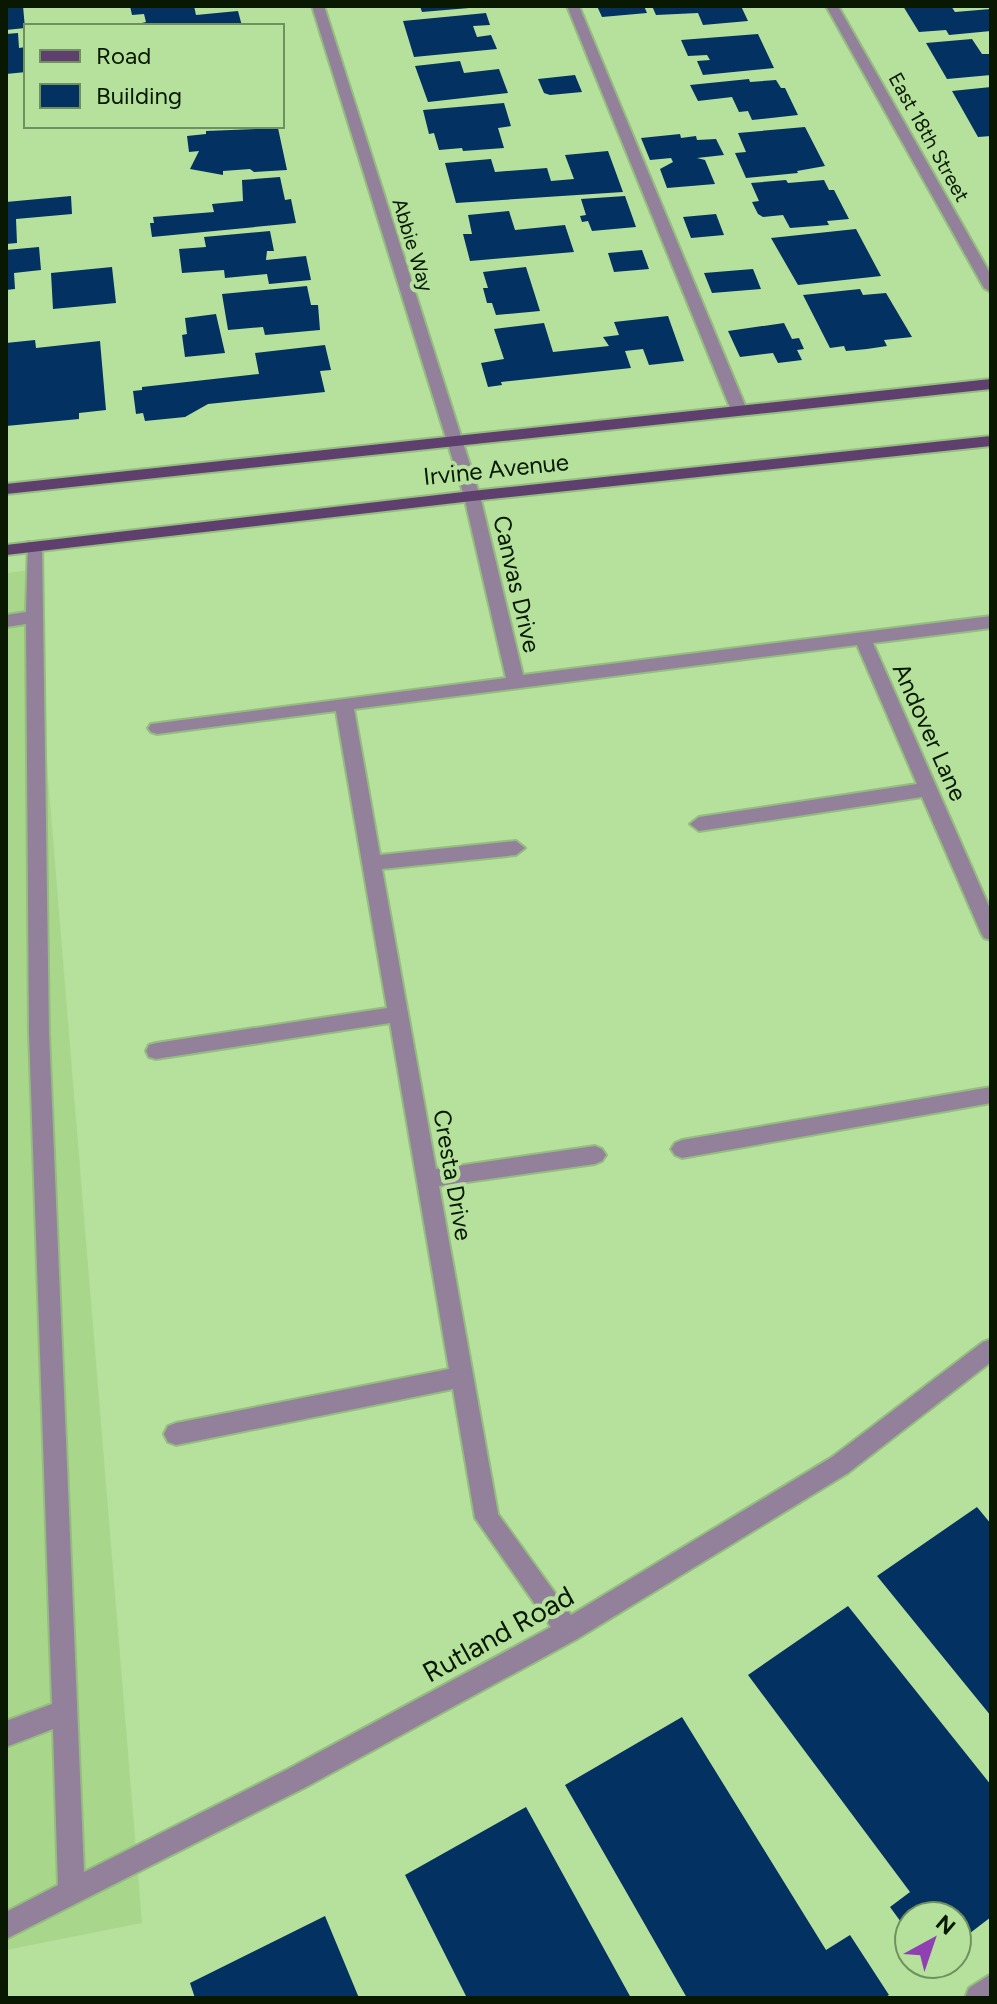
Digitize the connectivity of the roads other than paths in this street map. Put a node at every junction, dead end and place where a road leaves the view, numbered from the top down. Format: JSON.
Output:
{"nodes":[{"id":1,"x":318,"y":6,"type":"edge"},
{"id":2,"x":573,"y":6,"type":"edge"},
{"id":3,"x":832,"y":6,"type":"edge"},
{"id":4,"x":991,"y":288,"type":"edge"},
{"id":5,"x":991,"y":384,"type":"edge"},
{"id":6,"x":739,"y":410,"type":"junction"},
{"id":7,"x":452,"y":439,"type":"junction"},
{"id":8,"x":991,"y":441,"type":"edge"},
{"id":9,"x":6,"y":489,"type":"edge"},
{"id":10,"x":472,"y":496,"type":"junction"},
{"id":11,"x":34,"y":546,"type":"junction"},
{"id":12,"x":6,"y":550,"type":"edge"},
{"id":13,"x":35,"y":617,"type":"junction"},
{"id":14,"x":6,"y":621,"type":"edge"},
{"id":15,"x":991,"y":622,"type":"edge"},
{"id":16,"x":863,"y":639,"type":"junction"},
{"id":17,"x":516,"y":683,"type":"junction"},
{"id":18,"x":344,"y":705,"type":"junction"},
{"id":19,"x":157,"y":728,"type":"dead end"},
{"id":20,"x":928,"y":789,"type":"junction"},
{"id":21,"x":699,"y":824,"type":"dead end"},
{"id":22,"x":516,"y":848,"type":"dead end"},
{"id":23,"x":372,"y":863,"type":"junction"},
{"id":24,"x":982,"y":888,"type":"edge"},
{"id":25,"x":991,"y":933,"type":"edge"},
{"id":26,"x":398,"y":1014,"type":"junction"},
{"id":27,"x":156,"y":1051,"type":"dead end"},
{"id":28,"x":991,"y":1095,"type":"edge"},
{"id":29,"x":682,"y":1149,"type":"dead end"},
{"id":30,"x":595,"y":1155,"type":"dead end"},
{"id":31,"x":427,"y":1179,"type":"junction"},
{"id":32,"x":991,"y":1349,"type":"edge"},
{"id":33,"x":462,"y":1377,"type":"junction"},
{"id":34,"x":176,"y":1434,"type":"dead end"},
{"id":35,"x":568,"y":1631,"type":"junction"},
{"id":36,"x":65,"y":1712,"type":"junction"},
{"id":37,"x":6,"y":1734,"type":"edge"},
{"id":38,"x":72,"y":1893,"type":"junction"},
{"id":39,"x":6,"y":1926,"type":"edge"},
{"id":40,"x":991,"y":1988,"type":"edge"},
{"id":41,"x":979,"y":1998,"type":"edge"}],
"edges":[{"from":1,"to":7,"type":"street","name":"Abbie Way"},
{"from":2,"to":6,"type":"street"},
{"from":3,"to":4,"type":"street","name":"East 18th Street"},
{"from":5,"to":6,"type":"main road","name":"Irvine Avenue"},
{"from":6,"to":7,"type":"main road","name":"Irvine Avenue"},
{"from":7,"to":9,"type":"main road","name":"Irvine Avenue"},
{"from":7,"to":10,"type":"street","name":"Abbie Way"},
{"from":8,"to":10,"type":"main road","name":"Irvine Avenue"},
{"from":10,"to":11,"type":"main road","name":"Irvine Avenue"},
{"from":10,"to":17,"type":"street","name":"Canvas Drive"},
{"from":11,"to":12,"type":"main road","name":"Irvine Avenue"},
{"from":11,"to":13,"type":"street"},
{"from":13,"to":14,"type":"street"},
{"from":13,"to":36,"type":"street"},
{"from":15,"to":16,"type":"street"},
{"from":16,"to":17,"type":"street"},
{"from":16,"to":20,"type":"street","name":"Andover Lane"},
{"from":17,"to":18,"type":"street"},
{"from":18,"to":19,"type":"street"},
{"from":18,"to":23,"type":"street","name":"Cresta Drive"},
{"from":20,"to":21,"type":"street"},
{"from":20,"to":24,"type":"street","name":"Andover Lane"},
{"from":22,"to":23,"type":"street"},
{"from":23,"to":26,"type":"street","name":"Cresta Drive"},
{"from":24,"to":25,"type":"street","name":"Andover Lane"},
{"from":26,"to":27,"type":"street"},
{"from":26,"to":31,"type":"street","name":"Cresta Drive"},
{"from":28,"to":29,"type":"street"},
{"from":30,"to":31,"type":"street"},
{"from":31,"to":33,"type":"street","name":"Cresta Drive"},
{"from":32,"to":35,"type":"street","name":"Rutland Road"},
{"from":33,"to":34,"type":"street"},
{"from":33,"to":35,"type":"street","name":"Cresta Drive"},
{"from":35,"to":38,"type":"street","name":"Rutland Road"},
{"from":36,"to":37,"type":"street"},
{"from":36,"to":38,"type":"street"},
{"from":38,"to":39,"type":"street","name":"Rutland Road"},
{"from":40,"to":41,"type":"street"}]}
